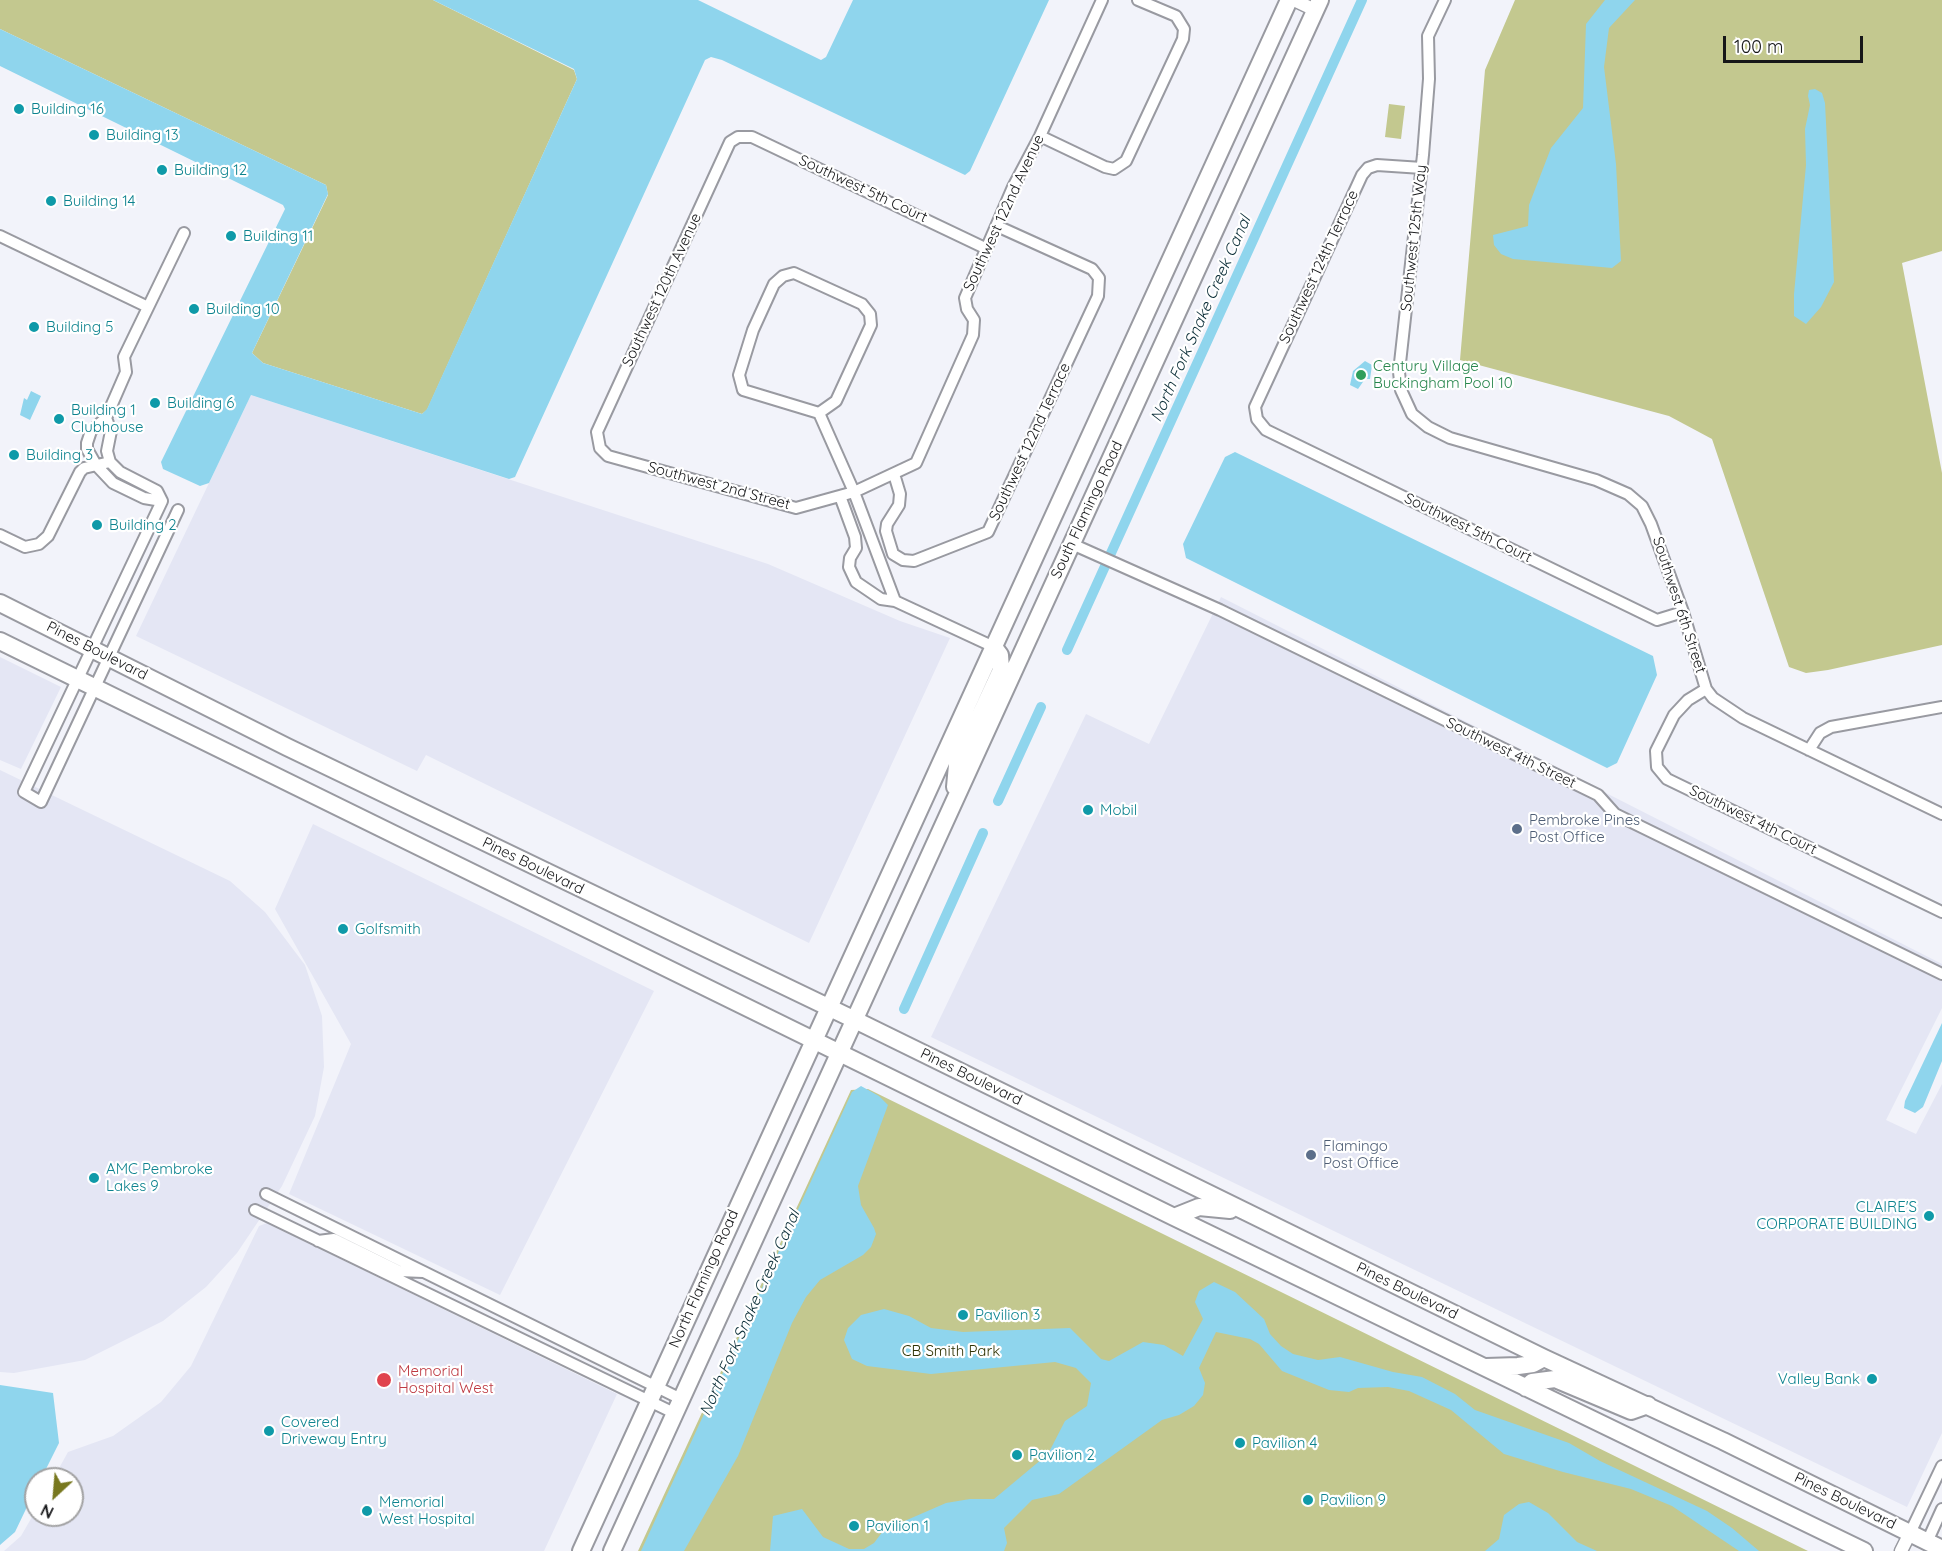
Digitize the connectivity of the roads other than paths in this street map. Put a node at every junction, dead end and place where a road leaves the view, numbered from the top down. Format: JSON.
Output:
{"nodes":[{"id":1,"x":1102,"y":0,"type":"edge"},
{"id":2,"x":1138,"y":0,"type":"edge"},
{"id":3,"x":1291,"y":0,"type":"edge"},
{"id":4,"x":1445,"y":0,"type":"edge"},
{"id":5,"x":1317,"y":5,"type":"edge"},
{"id":6,"x":1040,"y":136,"type":"junction"},
{"id":7,"x":738,"y":137,"type":"joint"},
{"id":8,"x":1422,"y":168,"type":"junction"},
{"id":9,"x":996,"y":226,"type":"junction"},
{"id":10,"x":184,"y":233,"type":"dead end"},
{"id":11,"x":0,"y":236,"type":"edge"},
{"id":12,"x":986,"y":248,"type":"junction"},
{"id":13,"x":148,"y":308,"type":"junction"},
{"id":14,"x":819,"y":412,"type":"junction"},
{"id":15,"x":1413,"y":414,"type":"joint"},
{"id":16,"x":106,"y":418,"type":"junction"},
{"id":17,"x":1257,"y":419,"type":"joint"},
{"id":18,"x":600,"y":448,"type":"joint"},
{"id":19,"x":110,"y":462,"type":"junction"},
{"id":20,"x":96,"y":465,"type":"junction"},
{"id":21,"x":894,"y":474,"type":"junction"},
{"id":22,"x":854,"y":492,"type":"junction"},
{"id":23,"x":840,"y":496,"type":"junction"},
{"id":24,"x":162,"y":501,"type":"junction"},
{"id":25,"x":177,"y":510,"type":"dead end"},
{"id":26,"x":0,"y":536,"type":"edge"},
{"id":27,"x":1072,"y":544,"type":"junction"},
{"id":28,"x":895,"y":601,"type":"junction"},
{"id":29,"x":0,"y":603,"type":"edge"},
{"id":30,"x":1683,"y":612,"type":"junction"},
{"id":31,"x":0,"y":641,"type":"edge"},
{"id":32,"x":994,"y":647,"type":"junction"},
{"id":33,"x":91,"y":648,"type":"junction"},
{"id":34,"x":107,"y":656,"type":"junction"},
{"id":35,"x":77,"y":679,"type":"junction"},
{"id":36,"x":96,"y":688,"type":"junction"},
{"id":37,"x":1706,"y":689,"type":"junction"},
{"id":38,"x":1942,"y":707,"type":"edge"},
{"id":39,"x":1809,"y":750,"type":"junction"},
{"id":40,"x":954,"y":800,"type":"junction"},
{"id":41,"x":1942,"y":814,"type":"edge"},
{"id":42,"x":1942,"y":912,"type":"edge"},
{"id":43,"x":1942,"y":974,"type":"edge"},
{"id":44,"x":828,"y":1008,"type":"junction"},
{"id":45,"x":855,"y":1020,"type":"junction"},
{"id":46,"x":813,"y":1040,"type":"junction"},
{"id":47,"x":840,"y":1053,"type":"junction"},
{"id":48,"x":266,"y":1194,"type":"dead end"},
{"id":49,"x":255,"y":1210,"type":"dead end"},
{"id":50,"x":1240,"y":1211,"type":"junction"},
{"id":51,"x":1174,"y":1217,"type":"junction"},
{"id":52,"x":347,"y":1250,"type":"junction"},
{"id":53,"x":424,"y":1272,"type":"junction"},
{"id":54,"x":1544,"y":1358,"type":"junction"},
{"id":55,"x":1482,"y":1367,"type":"junction"},
{"id":56,"x":1526,"y":1388,"type":"junction"},
{"id":57,"x":653,"y":1394,"type":"junction"},
{"id":58,"x":1648,"y":1405,"type":"junction"},
{"id":59,"x":677,"y":1406,"type":"junction"},
{"id":60,"x":1942,"y":1466,"type":"edge"},
{"id":61,"x":1942,"y":1509,"type":"edge"},
{"id":62,"x":1910,"y":1533,"type":"junction"},
{"id":63,"x":1931,"y":1547,"type":"edge"},
{"id":64,"x":581,"y":1551,"type":"edge"},
{"id":65,"x":612,"y":1551,"type":"edge"},
{"id":66,"x":1864,"y":1551,"type":"edge"},
{"id":67,"x":1901,"y":1551,"type":"edge"}],
"edges":[{"from":1,"to":6,"type":"street","name":"Southwest 122nd Avenue"},
{"from":2,"to":6,"type":"street"},
{"from":3,"to":5,"type":"street"},
{"from":3,"to":32,"type":"highway","name":"South Flamingo Road"},
{"from":4,"to":8,"type":"street","name":"Southwest 125th Way"},
{"from":5,"to":27,"type":"highway","name":"South Flamingo Road"},
{"from":6,"to":9,"type":"street","name":"Southwest 122nd Avenue"},
{"from":7,"to":12,"type":"street","name":"Southwest 5th Court"},
{"from":7,"to":18,"type":"street","name":"Southwest 120th Avenue"},
{"from":8,"to":15,"type":"street","name":"Southwest 125th Way"},
{"from":8,"to":17,"type":"street","name":"Southwest 124th Terrace"},
{"from":9,"to":12,"type":"street","name":"Southwest 122nd Avenue"},
{"from":9,"to":21,"type":"street","name":"Southwest 122nd Terrace"},
{"from":10,"to":13,"type":"street"},
{"from":11,"to":13,"type":"street"},
{"from":12,"to":21,"type":"street","name":"Southwest 122nd Avenue"},
{"from":13,"to":16,"type":"street"},
{"from":14,"to":14,"type":"street"},
{"from":14,"to":22,"type":"street"},
{"from":15,"to":30,"type":"street","name":"Southwest 6th Street"},
{"from":16,"to":19,"type":"street"},
{"from":16,"to":20,"type":"street"},
{"from":17,"to":30,"type":"street","name":"Southwest 5th Court"},
{"from":18,"to":23,"type":"street","name":"Southwest 2nd Street"},
{"from":19,"to":20,"type":"street"},
{"from":19,"to":24,"type":"street"},
{"from":20,"to":24,"type":"street"},
{"from":20,"to":26,"type":"street"},
{"from":21,"to":22,"type":"street","name":"Southwest 122nd Avenue"},
{"from":22,"to":23,"type":"street","name":"Southwest 2nd Street"},
{"from":22,"to":28,"type":"street"},
{"from":23,"to":28,"type":"street"},
{"from":24,"to":33,"type":"street"},
{"from":25,"to":34,"type":"street"},
{"from":27,"to":40,"type":"highway","name":"South Flamingo Road"},
{"from":27,"to":43,"type":"street","name":"Southwest 4th Street"},
{"from":28,"to":32,"type":"street"},
{"from":29,"to":33,"type":"highway","name":"Pines Boulevard"},
{"from":30,"to":37,"type":"street","name":"Southwest 6th Street"},
{"from":31,"to":35,"type":"highway"},
{"from":32,"to":40,"type":"highway"},
{"from":32,"to":44,"type":"highway","name":"South Flamingo Road"},
{"from":33,"to":34,"type":"highway","name":"Pines Boulevard"},
{"from":33,"to":35,"type":"street"},
{"from":34,"to":36,"type":"street"},
{"from":34,"to":44,"type":"highway","name":"Pines Boulevard"},
{"from":35,"to":36,"type":"highway"},
{"from":35,"to":36,"type":"street"},
{"from":36,"to":46,"type":"highway"},
{"from":37,"to":39,"type":"street","name":"Southwest 6th Street"},
{"from":37,"to":42,"type":"street","name":"Southwest 4th Court"},
{"from":38,"to":39,"type":"street"},
{"from":39,"to":41,"type":"street","name":"Southwest 6th Street"},
{"from":40,"to":45,"type":"highway","name":"South Flamingo Road"},
{"from":44,"to":45,"type":"highway","name":"Pines Boulevard"},
{"from":44,"to":46,"type":"highway","name":"North Flamingo Road"},
{"from":45,"to":47,"type":"highway","name":"North Flamingo Road"},
{"from":45,"to":50,"type":"highway","name":"Pines Boulevard"},
{"from":46,"to":47,"type":"highway"},
{"from":46,"to":57,"type":"highway","name":"North Flamingo Road"},
{"from":47,"to":51,"type":"highway"},
{"from":47,"to":59,"type":"highway","name":"North Flamingo Road"},
{"from":48,"to":53,"type":"street"},
{"from":49,"to":52,"type":"street"},
{"from":50,"to":51,"type":"highway"},
{"from":50,"to":54,"type":"highway","name":"Pines Boulevard"},
{"from":51,"to":55,"type":"highway"},
{"from":52,"to":53,"type":"street"},
{"from":52,"to":57,"type":"street"},
{"from":53,"to":57,"type":"street"},
{"from":54,"to":55,"type":"highway"},
{"from":54,"to":58,"type":"highway","name":"Pines Boulevard"},
{"from":55,"to":56,"type":"highway"},
{"from":56,"to":58,"type":"highway"},
{"from":56,"to":66,"type":"highway"},
{"from":57,"to":59,"type":"street"},
{"from":57,"to":59,"type":"street"},
{"from":57,"to":64,"type":"highway","name":"North Flamingo Road"},
{"from":58,"to":62,"type":"highway","name":"Pines Boulevard"},
{"from":59,"to":65,"type":"highway","name":"North Flamingo Road"},
{"from":60,"to":62,"type":"street"},
{"from":61,"to":63,"type":"street"},
{"from":62,"to":63,"type":"highway","name":"Pines Boulevard"},
{"from":62,"to":67,"type":"street"}]}
